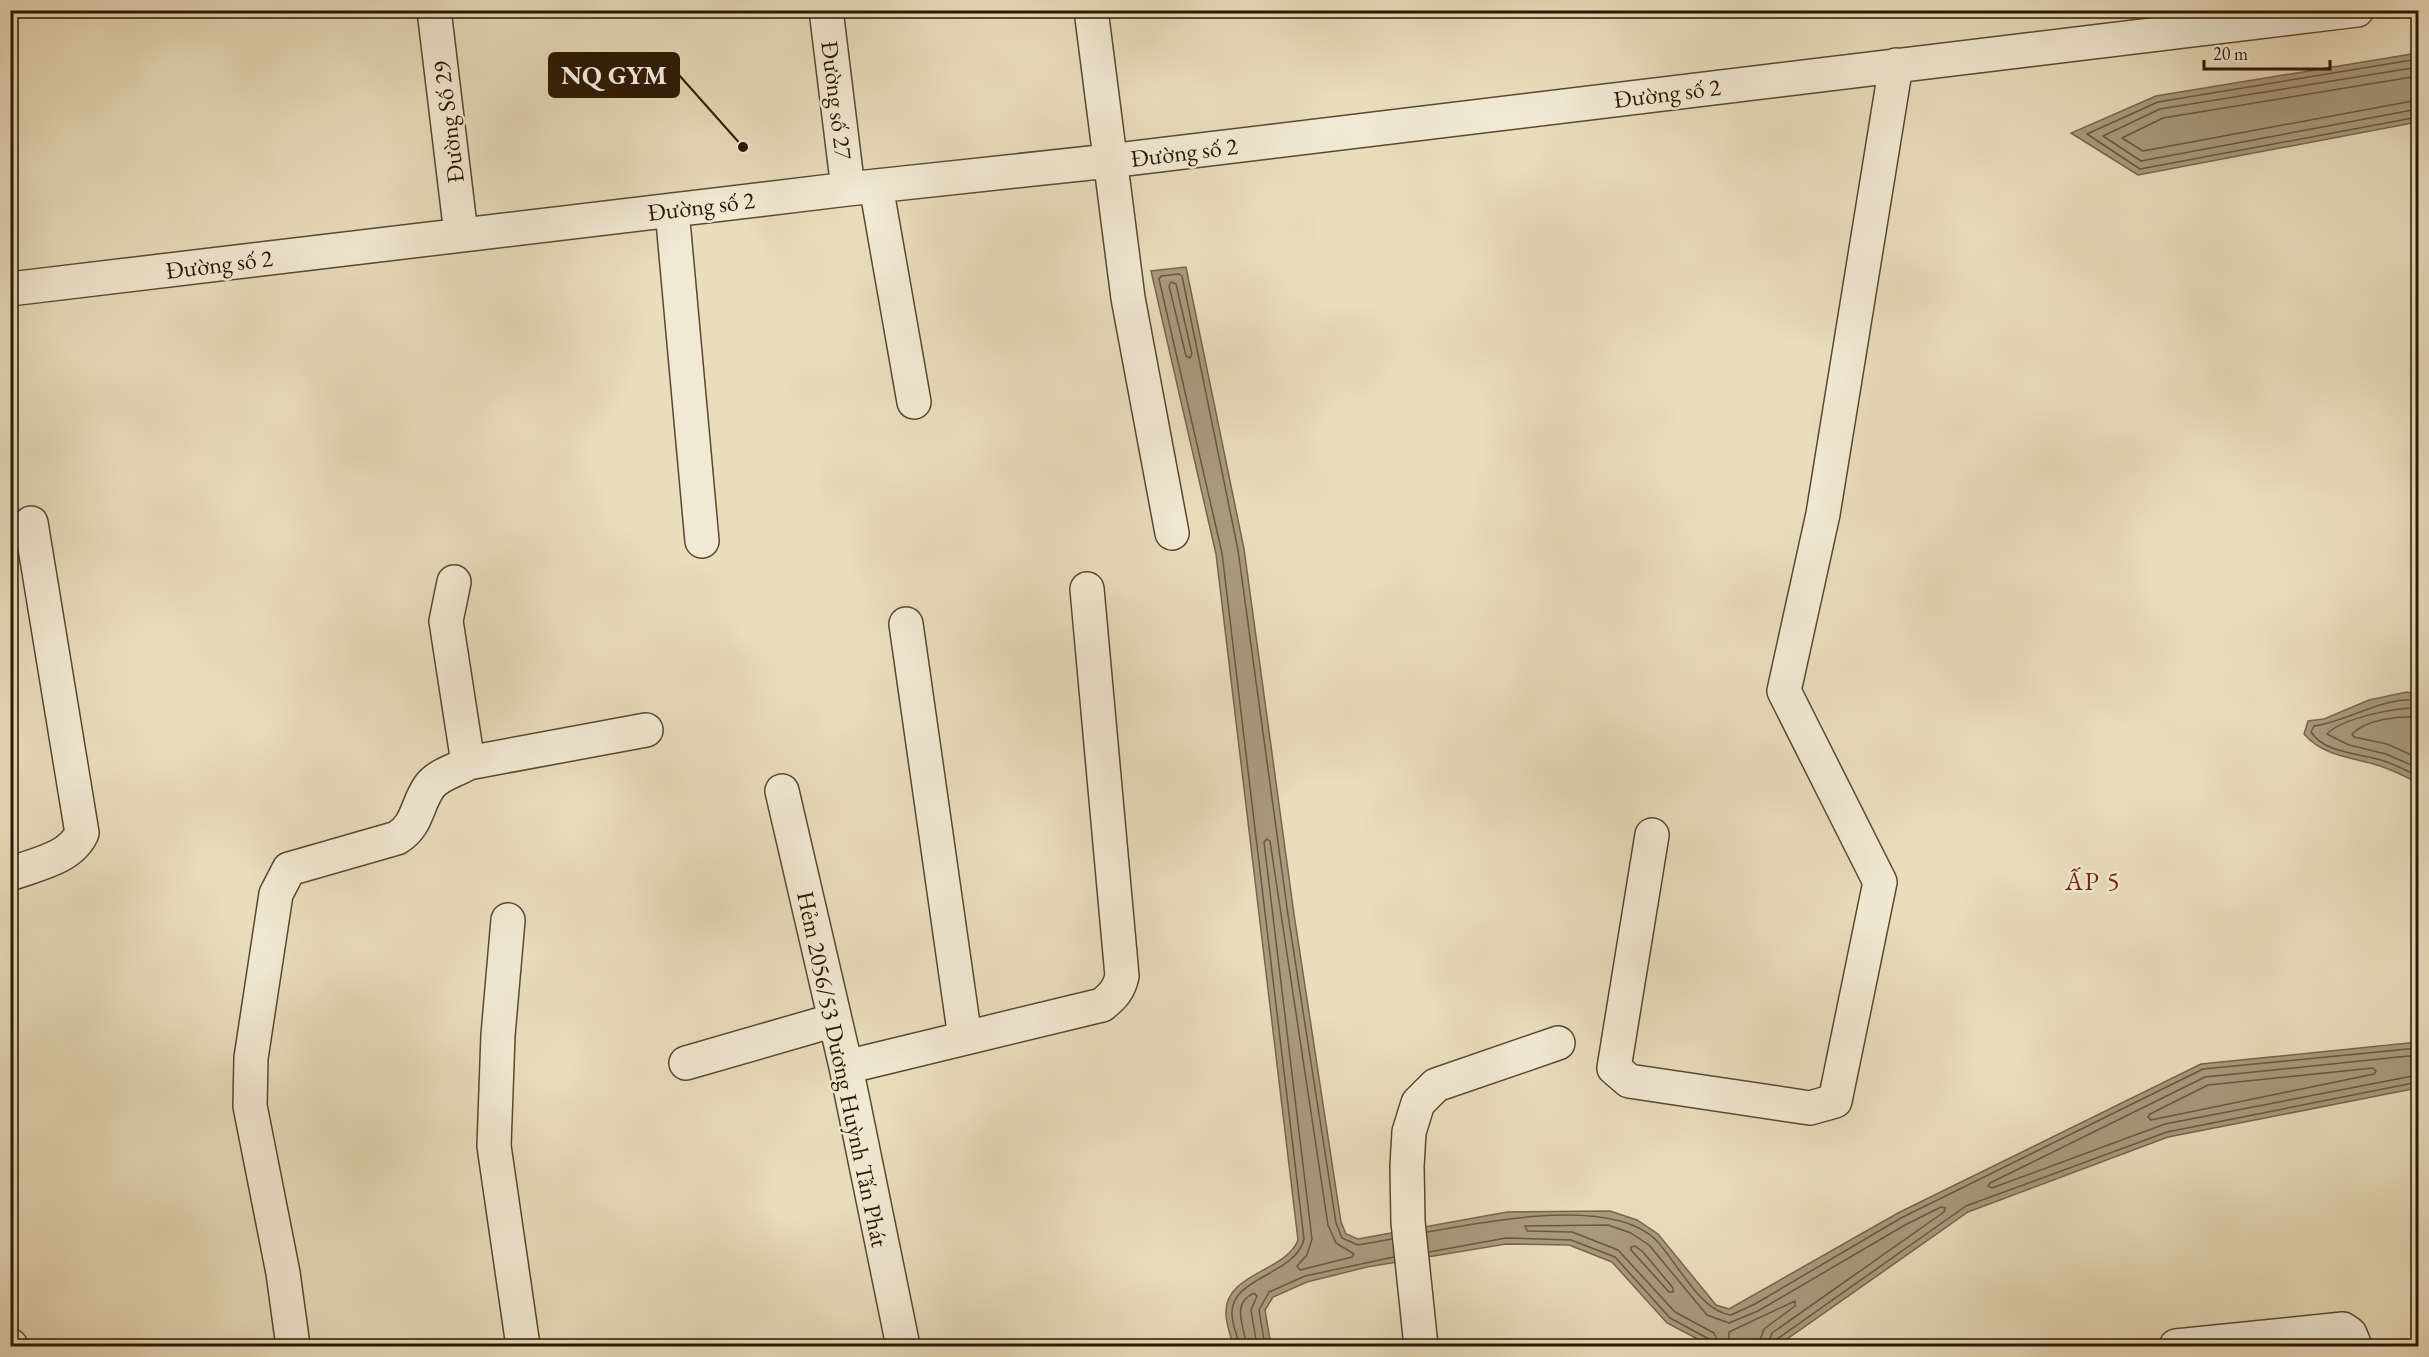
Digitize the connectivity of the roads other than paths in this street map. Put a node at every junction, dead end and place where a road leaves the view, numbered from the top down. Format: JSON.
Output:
{"nodes":[{"id":1,"x":434,"y":10,"type":"edge"},
{"id":2,"x":826,"y":10,"type":"edge"},
{"id":3,"x":1091,"y":10,"type":"edge"},
{"id":4,"x":2357,"y":10,"type":"edge"},
{"id":5,"x":1896,"y":65,"type":"junction"},
{"id":6,"x":1109,"y":161,"type":"junction"},
{"id":7,"x":862,"y":187,"type":"junction"},
{"id":8,"x":672,"y":210,"type":"junction"},
{"id":9,"x":461,"y":234,"type":"junction"},
{"id":10,"x":10,"y":289,"type":"edge"},
{"id":11,"x":914,"y":402,"type":"dead end"},
{"id":12,"x":31,"y":523,"type":"dead end"},
{"id":13,"x":1172,"y":533,"type":"dead end"},
{"id":14,"x":702,"y":541,"type":"dead end"},
{"id":15,"x":454,"y":582,"type":"dead end"},
{"id":16,"x":1087,"y":589,"type":"dead end"},
{"id":17,"x":906,"y":624,"type":"dead end"},
{"id":18,"x":646,"y":730,"type":"dead end"},
{"id":19,"x":468,"y":763,"type":"junction"},
{"id":20,"x":782,"y":791,"type":"dead end"},
{"id":21,"x":1652,"y":835,"type":"dead end"},
{"id":22,"x":10,"y":874,"type":"edge"},
{"id":23,"x":508,"y":920,"type":"dead end"},
{"id":24,"x":835,"y":1020,"type":"junction"},
{"id":25,"x":965,"y":1038,"type":"junction"},
{"id":26,"x":1558,"y":1043,"type":"dead end"},
{"id":27,"x":686,"y":1063,"type":"dead end"},
{"id":28,"x":846,"y":1067,"type":"junction"},
{"id":29,"x":293,"y":1347,"type":"edge"},
{"id":30,"x":523,"y":1347,"type":"edge"},
{"id":31,"x":903,"y":1347,"type":"edge"},
{"id":32,"x":1421,"y":1347,"type":"edge"},
{"id":33,"x":2176,"y":1347,"type":"edge"},
{"id":34,"x":2355,"y":1347,"type":"edge"}],
"edges":[{"from":1,"to":9,"type":"street","name":"Đường Số 29"},
{"from":2,"to":7,"type":"street","name":"Đường số 27"},
{"from":3,"to":6,"type":"street"},
{"from":4,"to":5,"type":"street","name":"Đường số 2"},
{"from":5,"to":6,"type":"street","name":"Đường số 2"},
{"from":5,"to":21,"type":"street"},
{"from":6,"to":7,"type":"street","name":"Đường số 2"},
{"from":6,"to":13,"type":"street"},
{"from":7,"to":8,"type":"street","name":"Đường số 2"},
{"from":7,"to":11,"type":"street","name":"Đường số 27"},
{"from":8,"to":9,"type":"street","name":"Đường số 2"},
{"from":8,"to":14,"type":"street"},
{"from":9,"to":10,"type":"street","name":"Đường số 2"},
{"from":12,"to":22,"type":"street"},
{"from":15,"to":19,"type":"street"},
{"from":16,"to":25,"type":"street"},
{"from":17,"to":25,"type":"street"},
{"from":18,"to":19,"type":"street"},
{"from":19,"to":29,"type":"street"},
{"from":20,"to":24,"type":"street","name":"Hẻm 2056/53 Dương Huỳnh Tấn Phát"},
{"from":23,"to":30,"type":"street"},
{"from":24,"to":27,"type":"street"},
{"from":24,"to":28,"type":"street","name":"Hẻm 2056/53 Dương Huỳnh Tấn Phát"},
{"from":25,"to":28,"type":"street"},
{"from":26,"to":32,"type":"street"},
{"from":28,"to":31,"type":"street","name":"Hẻm 2056/53 Dương Huỳnh Tấn Phát"},
{"from":33,"to":34,"type":"street"}]}
